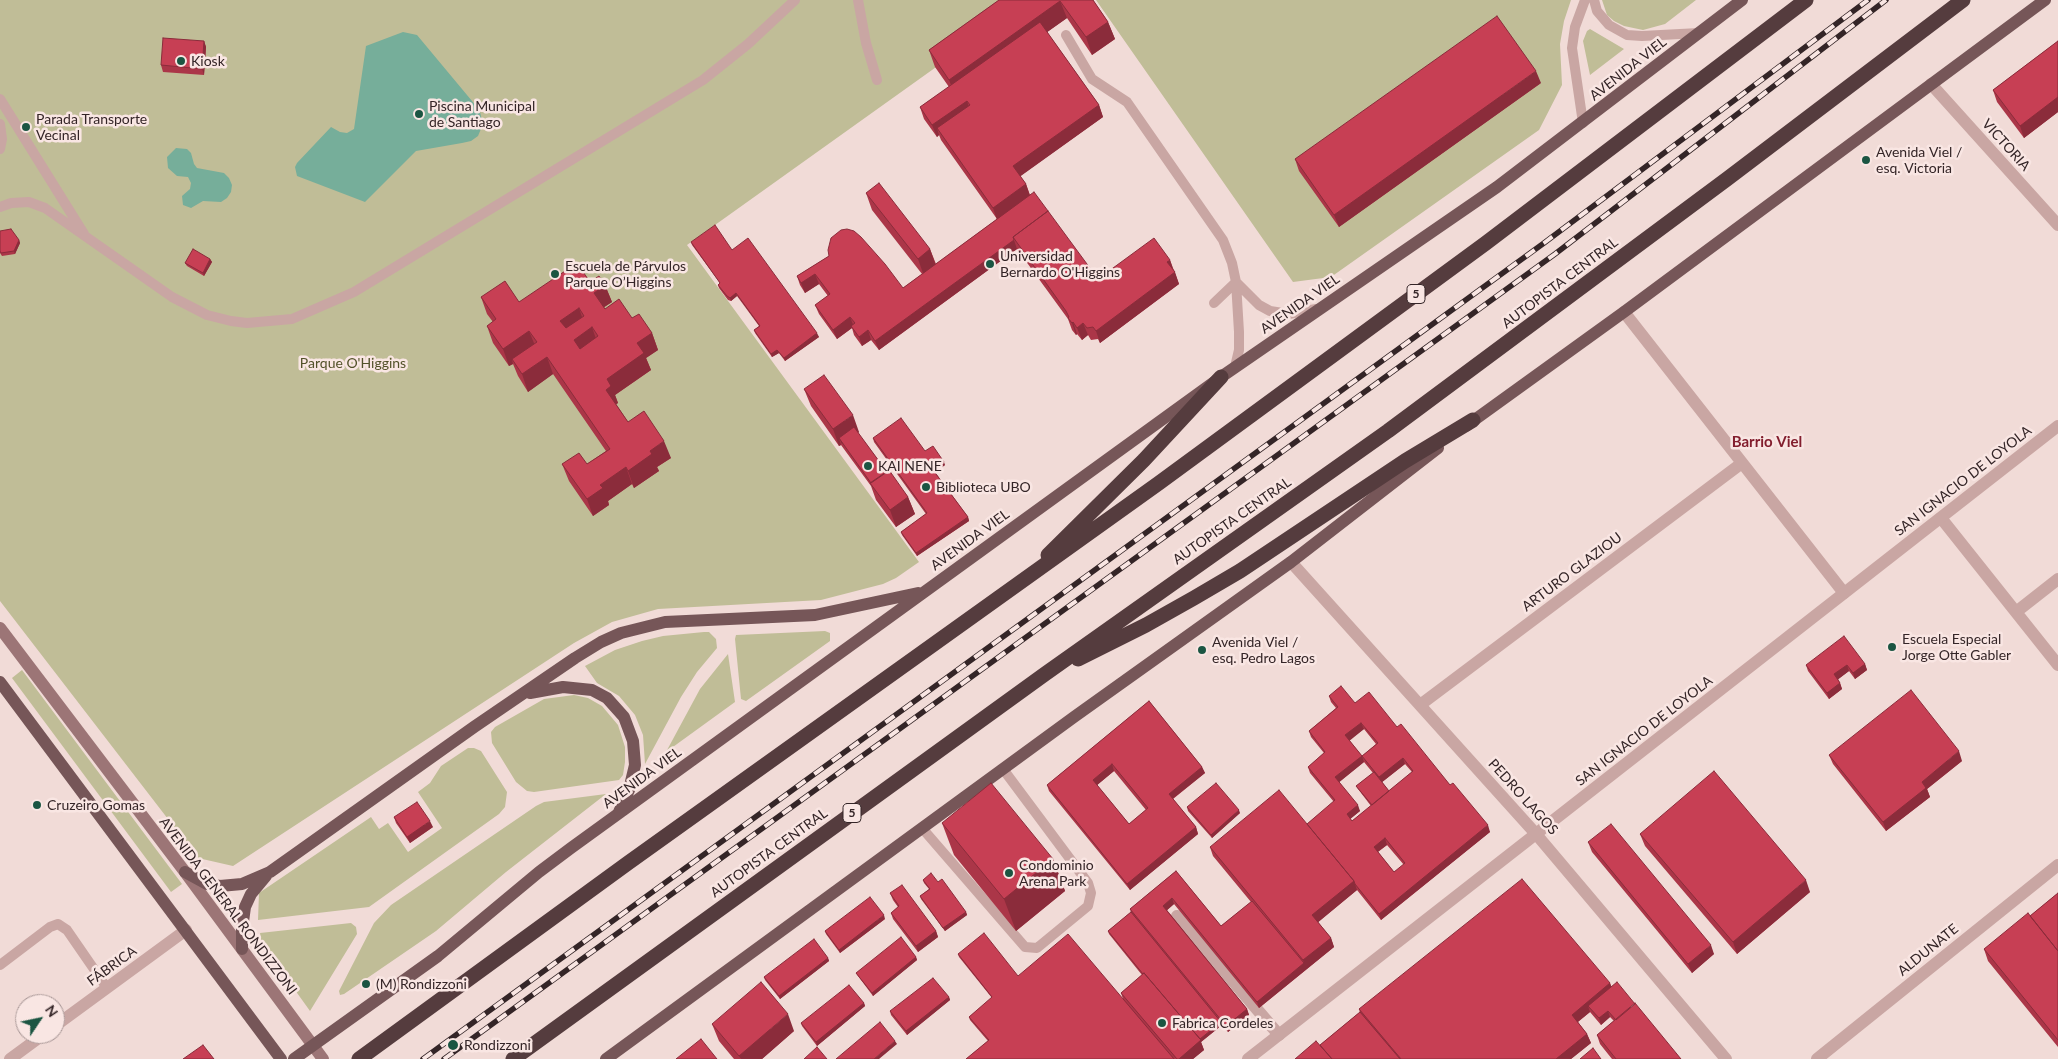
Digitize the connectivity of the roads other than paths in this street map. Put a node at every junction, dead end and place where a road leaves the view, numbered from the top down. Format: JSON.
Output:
{"nodes":[{"id":1,"x":795,"y":0,"type":"edge"},
{"id":2,"x":858,"y":0,"type":"edge"},
{"id":3,"x":1585,"y":0,"type":"edge"},
{"id":4,"x":1594,"y":0,"type":"edge"},
{"id":5,"x":1742,"y":0,"type":"edge"},
{"id":6,"x":1806,"y":0,"type":"edge"},
{"id":7,"x":1963,"y":0,"type":"edge"},
{"id":8,"x":2045,"y":0,"type":"edge"},
{"id":9,"x":1699,"y":33,"type":"junction"},
{"id":10,"x":1066,"y":35,"type":"edge"},
{"id":11,"x":877,"y":80,"type":"dead end"},
{"id":12,"x":1931,"y":84,"type":"junction"},
{"id":13,"x":0,"y":99,"type":"edge"},
{"id":14,"x":1583,"y":123,"type":"junction"},
{"id":15,"x":0,"y":124,"type":"edge"},
{"id":16,"x":0,"y":149,"type":"edge"},
{"id":17,"x":0,"y":207,"type":"edge"},
{"id":18,"x":2058,"y":225,"type":"edge"},
{"id":19,"x":87,"y":239,"type":"junction"},
{"id":20,"x":1236,"y":282,"type":"junction"},
{"id":21,"x":1214,"y":303,"type":"dead end"},
{"id":22,"x":1319,"y":308,"type":"junction"},
{"id":23,"x":1624,"y":312,"type":"junction"},
{"id":24,"x":1235,"y":367,"type":"junction"},
{"id":25,"x":1221,"y":377,"type":"junction"},
{"id":26,"x":1473,"y":420,"type":"junction"},
{"id":27,"x":2058,"y":426,"type":"edge"},
{"id":28,"x":1742,"y":463,"type":"junction"},
{"id":29,"x":1941,"y":518,"type":"junction"},
{"id":30,"x":1291,"y":562,"type":"junction"},
{"id":31,"x":2058,"y":579,"type":"edge"},
{"id":32,"x":1021,"y":582,"type":"junction"},
{"id":33,"x":923,"y":592,"type":"junction"},
{"id":34,"x":1844,"y":593,"type":"junction"},
{"id":35,"x":2016,"y":612,"type":"junction"},
{"id":36,"x":1,"y":630,"type":"edge"},
{"id":37,"x":2058,"y":665,"type":"edge"},
{"id":38,"x":1045,"y":674,"type":"junction"},
{"id":39,"x":0,"y":682,"type":"edge"},
{"id":40,"x":523,"y":694,"type":"junction"},
{"id":41,"x":1420,"y":705,"type":"junction"},
{"id":42,"x":1003,"y":769,"type":"junction"},
{"id":43,"x":618,"y":813,"type":"junction"},
{"id":44,"x":922,"y":828,"type":"junction"},
{"id":45,"x":1536,"y":834,"type":"junction"},
{"id":46,"x":2058,"y":865,"type":"edge"},
{"id":47,"x":185,"y":872,"type":"junction"},
{"id":48,"x":270,"y":872,"type":"junction"},
{"id":49,"x":1177,"y":916,"type":"edge"},
{"id":50,"x":186,"y":930,"type":"junction"},
{"id":51,"x":242,"y":949,"type":"junction"},
{"id":52,"x":0,"y":965,"type":"edge"},
{"id":53,"x":107,"y":988,"type":"junction"},
{"id":54,"x":65,"y":1019,"type":"edge"},
{"id":55,"x":1278,"y":1035,"type":"junction"},
{"id":56,"x":30,"y":1044,"type":"edge"},
{"id":57,"x":314,"y":1045,"type":"junction"},
{"id":58,"x":10,"y":1059,"type":"edge"},
{"id":59,"x":280,"y":1059,"type":"edge"},
{"id":60,"x":294,"y":1059,"type":"edge"},
{"id":61,"x":323,"y":1059,"type":"edge"},
{"id":62,"x":359,"y":1059,"type":"edge"},
{"id":63,"x":514,"y":1059,"type":"edge"},
{"id":64,"x":606,"y":1059,"type":"edge"},
{"id":65,"x":1248,"y":1059,"type":"edge"},
{"id":66,"x":1726,"y":1059,"type":"edge"},
{"id":67,"x":1818,"y":1059,"type":"edge"}],
"edges":[{"from":1,"to":19,"type":"lane"},
{"from":2,"to":11,"type":"lane"},
{"from":3,"to":14,"type":"lane"},
{"from":4,"to":9,"type":"lane"},
{"from":5,"to":9,"type":"main road","name":"AVENIDA VIEL"},
{"from":6,"to":32,"type":"highway","number":"5"},
{"from":7,"to":38,"type":"highway","name":"AUTOPISTA CENTRAL","number":"5"},
{"from":8,"to":12,"type":"main road"},
{"from":9,"to":14,"type":"main road","name":"AVENIDA VIEL"},
{"from":10,"to":20,"type":"lane"},
{"from":12,"to":18,"type":"street","name":"VICTORIA"},
{"from":12,"to":23,"type":"main road"},
{"from":13,"to":19,"type":"lane"},
{"from":14,"to":22,"type":"main road","name":"AVENIDA VIEL"},
{"from":15,"to":16,"type":"lane"},
{"from":17,"to":19,"type":"lane"},
{"from":20,"to":21,"type":"lane"},
{"from":20,"to":22,"type":"lane"},
{"from":20,"to":24,"type":"lane"},
{"from":22,"to":24,"type":"main road","name":"AVENIDA VIEL"},
{"from":23,"to":26,"type":"main road"},
{"from":23,"to":28,"type":"street"},
{"from":24,"to":25,"type":"main road","name":"AVENIDA VIEL"},
{"from":25,"to":32,"type":"highway"},
{"from":25,"to":33,"type":"main road","name":"AVENIDA VIEL"},
{"from":26,"to":30,"type":"main road"},
{"from":26,"to":38,"type":"highway"},
{"from":27,"to":29,"type":"street","name":"SAN IGNACIO DE LOYOLA"},
{"from":28,"to":34,"type":"street"},
{"from":28,"to":41,"type":"street","name":"ARTURO GLAZIOU"},
{"from":29,"to":34,"type":"street","name":"SAN IGNACIO DE LOYOLA"},
{"from":29,"to":35,"type":"street"},
{"from":30,"to":41,"type":"street","name":"PEDRO LAGOS"},
{"from":30,"to":42,"type":"main road"},
{"from":31,"to":35,"type":"street"},
{"from":32,"to":62,"type":"highway","number":"5"},
{"from":33,"to":40,"type":"main road"},
{"from":33,"to":43,"type":"main road","name":"AVENIDA VIEL"},
{"from":34,"to":45,"type":"street","name":"SAN IGNACIO DE LOYOLA"},
{"from":35,"to":37,"type":"street"},
{"from":36,"to":47,"type":"main road","name":"AVENIDA GENERAL RONDIZZONI"},
{"from":38,"to":63,"type":"highway","name":"AUTOPISTA CENTRAL","number":"5"},
{"from":39,"to":50,"type":"main road"},
{"from":40,"to":43,"type":"main road"},
{"from":40,"to":48,"type":"main road"},
{"from":41,"to":45,"type":"street","name":"PEDRO LAGOS"},
{"from":42,"to":44,"type":"main road"},
{"from":42,"to":44,"type":"lane"},
{"from":43,"to":57,"type":"main road","name":"AVENIDA VIEL"},
{"from":44,"to":64,"type":"main road"},
{"from":45,"to":55,"type":"street","name":"SAN IGNACIO DE LOYOLA"},
{"from":45,"to":66,"type":"street","name":"PEDRO LAGOS"},
{"from":46,"to":67,"type":"street","name":"ALDUNATE"},
{"from":47,"to":48,"type":"main road"},
{"from":47,"to":51,"type":"main road","name":"AVENIDA GENERAL RONDIZZONI"},
{"from":48,"to":51,"type":"main road"},
{"from":49,"to":55,"type":"street"},
{"from":50,"to":53,"type":"street","name":"FÁBRICA"},
{"from":50,"to":59,"type":"main road"},
{"from":51,"to":57,"type":"main road","name":"AVENIDA GENERAL RONDIZZONI"},
{"from":52,"to":53,"type":"lane"},
{"from":53,"to":54,"type":"street","name":"FÁBRICA"},
{"from":55,"to":65,"type":"street","name":"SAN IGNACIO DE LOYOLA"},
{"from":56,"to":58,"type":"street"},
{"from":57,"to":60,"type":"main road","name":"AVENIDA VIEL"},
{"from":57,"to":61,"type":"main road","name":"AVENIDA GENERAL RONDIZZONI"}]}
